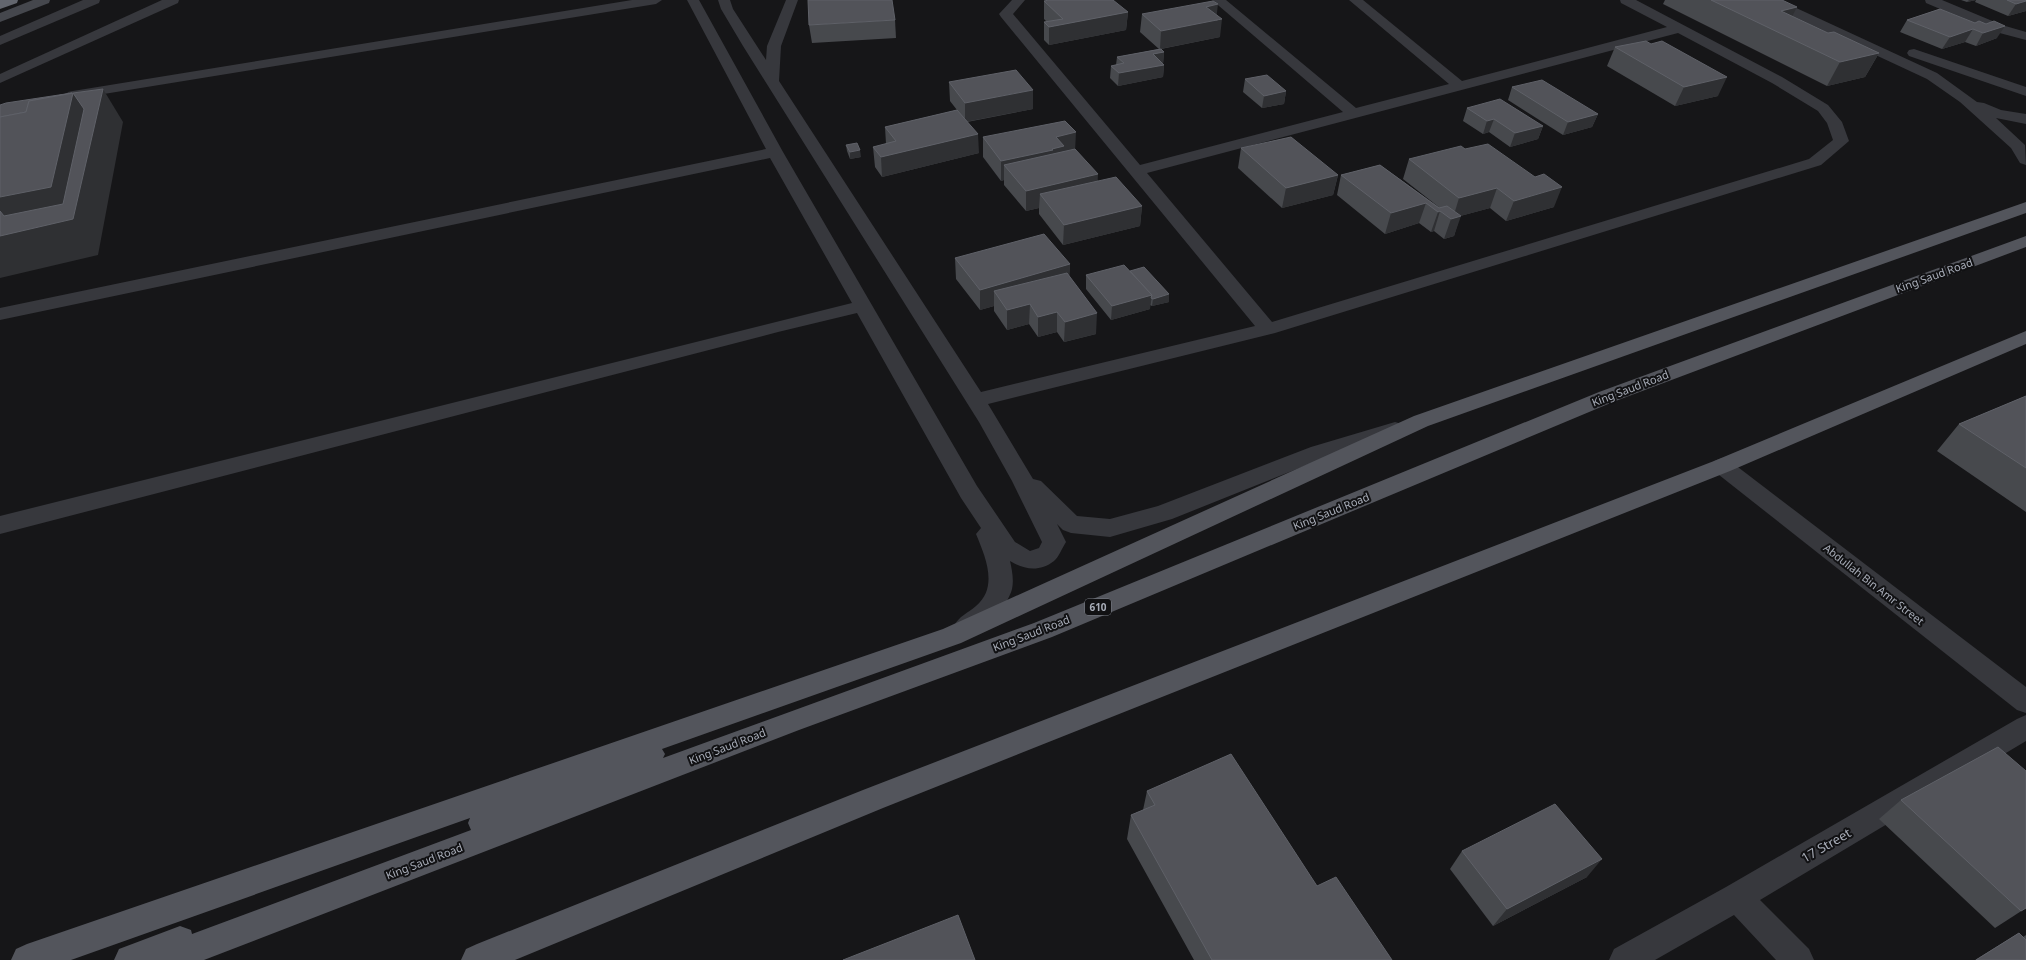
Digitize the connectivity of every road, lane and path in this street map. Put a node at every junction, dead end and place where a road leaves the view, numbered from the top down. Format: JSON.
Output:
{"nodes":[{"id":1,"x":3,"y":0,"type":"edge"},
{"id":2,"x":12,"y":0,"type":"edge"},
{"id":3,"x":44,"y":0,"type":"edge"},
{"id":4,"x":94,"y":0,"type":"edge"},
{"id":5,"x":173,"y":0,"type":"edge"},
{"id":6,"x":656,"y":0,"type":"edge"},
{"id":7,"x":693,"y":0,"type":"edge"},
{"id":8,"x":724,"y":0,"type":"edge"},
{"id":9,"x":792,"y":0,"type":"edge"},
{"id":10,"x":1019,"y":0,"type":"edge"},
{"id":11,"x":1218,"y":0,"type":"edge"},
{"id":12,"x":1355,"y":0,"type":"edge"},
{"id":13,"x":1626,"y":0,"type":"edge"},
{"id":14,"x":1769,"y":0,"type":"edge"},
{"id":15,"x":1931,"y":0,"type":"edge"},
{"id":16,"x":0,"y":1,"type":"edge"},
{"id":17,"x":0,"y":5,"type":"edge"},
{"id":18,"x":0,"y":18,"type":"edge"},
{"id":19,"x":1680,"y":28,"type":"junction"},
{"id":20,"x":2026,"y":36,"type":"edge"},
{"id":21,"x":0,"y":41,"type":"edge"},
{"id":22,"x":1904,"y":48,"type":"dead end"},
{"id":23,"x":0,"y":79,"type":"edge"},
{"id":24,"x":772,"y":80,"type":"junction"},
{"id":25,"x":1460,"y":86,"type":"junction"},
{"id":26,"x":2024,"y":92,"type":"edge"},
{"id":27,"x":62,"y":96,"type":"edge"},
{"id":28,"x":1965,"y":99,"type":"junction"},
{"id":29,"x":1354,"y":114,"type":"junction"},
{"id":30,"x":2026,"y":119,"type":"edge"},
{"id":31,"x":775,"y":152,"type":"junction"},
{"id":32,"x":2026,"y":160,"type":"edge"},
{"id":33,"x":1136,"y":171,"type":"junction"},
{"id":34,"x":2026,"y":206,"type":"edge"},
{"id":35,"x":2026,"y":241,"type":"edge"},
{"id":36,"x":863,"y":306,"type":"junction"},
{"id":37,"x":0,"y":314,"type":"edge"},
{"id":38,"x":1268,"y":329,"type":"junction"},
{"id":39,"x":2026,"y":337,"type":"edge"},
{"id":40,"x":976,"y":400,"type":"junction"},
{"id":41,"x":1421,"y":421,"type":"junction"},
{"id":42,"x":1722,"y":466,"type":"junction"},
{"id":43,"x":1018,"y":473,"type":"junction"},
{"id":44,"x":970,"y":492,"type":"junction"},
{"id":45,"x":0,"y":525,"type":"edge"},
{"id":46,"x":952,"y":636,"type":"junction"},
{"id":47,"x":2026,"y":702,"type":"edge"},
{"id":48,"x":2026,"y":727,"type":"edge"},
{"id":49,"x":670,"y":735,"type":"junction"},
{"id":50,"x":1737,"y":897,"type":"junction"},
{"id":51,"x":27,"y":960,"type":"edge"},
{"id":52,"x":130,"y":960,"type":"edge"},
{"id":53,"x":164,"y":960,"type":"edge"},
{"id":54,"x":477,"y":960,"type":"edge"},
{"id":55,"x":1625,"y":960,"type":"edge"},
{"id":56,"x":1798,"y":960,"type":"edge"}],
"edges":[{"from":1,"to":16,"type":"highway"},
{"from":2,"to":17,"type":"highway"},
{"from":3,"to":18,"type":"main road"},
{"from":4,"to":21,"type":"street"},
{"from":5,"to":23,"type":"street"},
{"from":6,"to":27,"type":"street"},
{"from":7,"to":31,"type":"street"},
{"from":8,"to":24,"type":"street"},
{"from":9,"to":24,"type":"street"},
{"from":10,"to":33,"type":"street"},
{"from":11,"to":29,"type":"street"},
{"from":12,"to":25,"type":"street"},
{"from":13,"to":19,"type":"street"},
{"from":14,"to":28,"type":"street"},
{"from":15,"to":20,"type":"street"},
{"from":19,"to":25,"type":"street"},
{"from":19,"to":38,"type":"street"},
{"from":22,"to":26,"type":"street"},
{"from":24,"to":40,"type":"street"},
{"from":25,"to":29,"type":"street"},
{"from":28,"to":30,"type":"street"},
{"from":28,"to":32,"type":"street"},
{"from":29,"to":33,"type":"street"},
{"from":31,"to":36,"type":"street"},
{"from":31,"to":37,"type":"street"},
{"from":33,"to":38,"type":"street"},
{"from":34,"to":41,"type":"main road"},
{"from":35,"to":53,"type":"main road","name":"King Saud Road","number":"610"},
{"from":36,"to":44,"type":"street"},
{"from":36,"to":45,"type":"street"},
{"from":38,"to":40,"type":"street"},
{"from":39,"to":42,"type":"main road"},
{"from":40,"to":43,"type":"street"},
{"from":41,"to":43,"type":"street"},
{"from":41,"to":46,"type":"main road"},
{"from":42,"to":47,"type":"street","name":"Abdullah Bin Amr Street"},
{"from":42,"to":54,"type":"main road"},
{"from":43,"to":44,"type":"street"},
{"from":44,"to":46,"type":"street"},
{"from":46,"to":49,"type":"main road"},
{"from":48,"to":50,"type":"street","name":"17 Street"},
{"from":49,"to":51,"type":"main road"},
{"from":49,"to":52,"type":"main road"},
{"from":50,"to":55,"type":"street","name":"17 Street"},
{"from":50,"to":56,"type":"street"}]}
